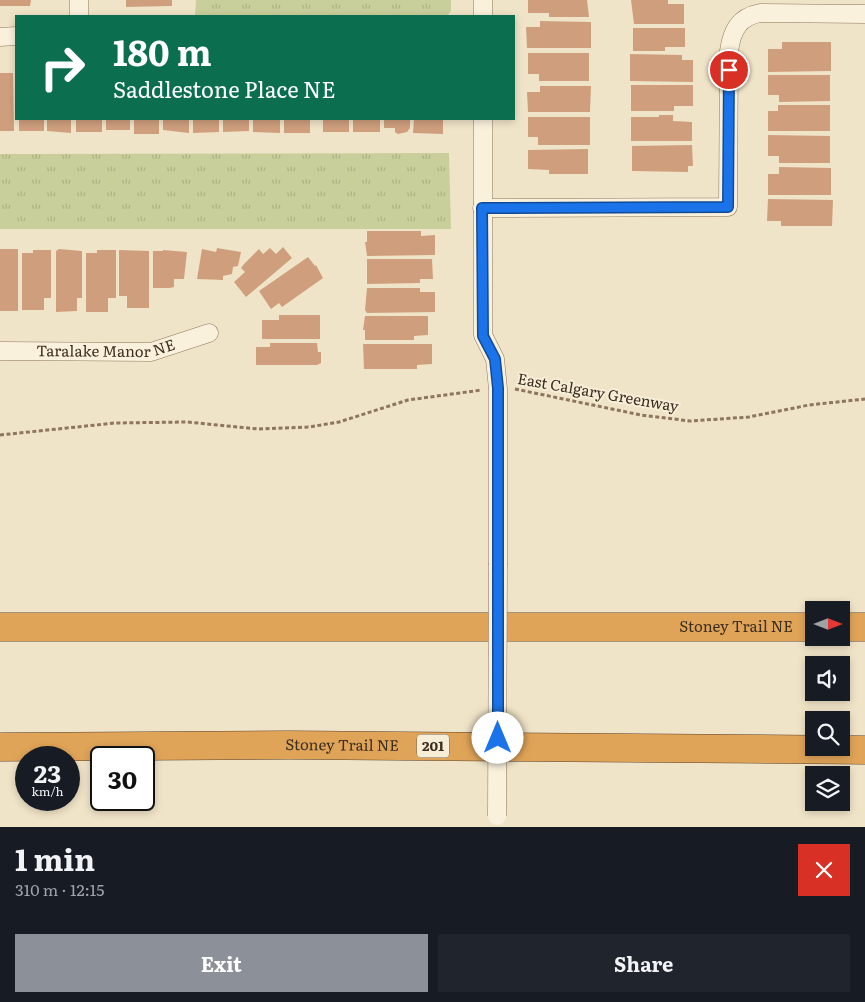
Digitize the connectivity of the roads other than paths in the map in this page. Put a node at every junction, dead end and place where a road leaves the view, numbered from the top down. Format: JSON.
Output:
{"nodes":[{"id":1,"x":79,"y":0,"type":"edge"},
{"id":2,"x":483,"y":0,"type":"edge"},
{"id":3,"x":865,"y":14,"type":"edge"},
{"id":4,"x":79,"y":15,"type":"edge"},
{"id":5,"x":483,"y":15,"type":"edge"},
{"id":6,"x":0,"y":36,"type":"edge"},
{"id":7,"x":15,"y":36,"type":"edge"},
{"id":8,"x":483,"y":120,"type":"edge"},
{"id":9,"x":482,"y":208,"type":"junction"},
{"id":10,"x":208,"y":333,"type":"dead end"},
{"id":11,"x":0,"y":351,"type":"edge"},
{"id":12,"x":0,"y":627,"type":"edge"},
{"id":13,"x":805,"y":627,"type":"edge"},
{"id":14,"x":850,"y":627,"type":"edge"},
{"id":15,"x":865,"y":627,"type":"edge"},
{"id":16,"x":0,"y":747,"type":"edge"},
{"id":17,"x":865,"y":750,"type":"edge"},
{"id":18,"x":497,"y":822,"type":"edge"}],
"edges":[{"from":1,"to":4,"type":"street"},
{"from":2,"to":5,"type":"street"},
{"from":3,"to":9,"type":"street"},
{"from":6,"to":7,"type":"street"},
{"from":8,"to":9,"type":"street"},
{"from":9,"to":18,"type":"street","bridge":true},
{"from":10,"to":11,"type":"street","name":"Taralake Manor NE"},
{"from":12,"to":13,"type":"highway","name":"Stoney Trail NE"},
{"from":14,"to":15,"type":"highway"},
{"from":16,"to":17,"type":"highway","name":"Stoney Trail NE","number":"201"}]}
